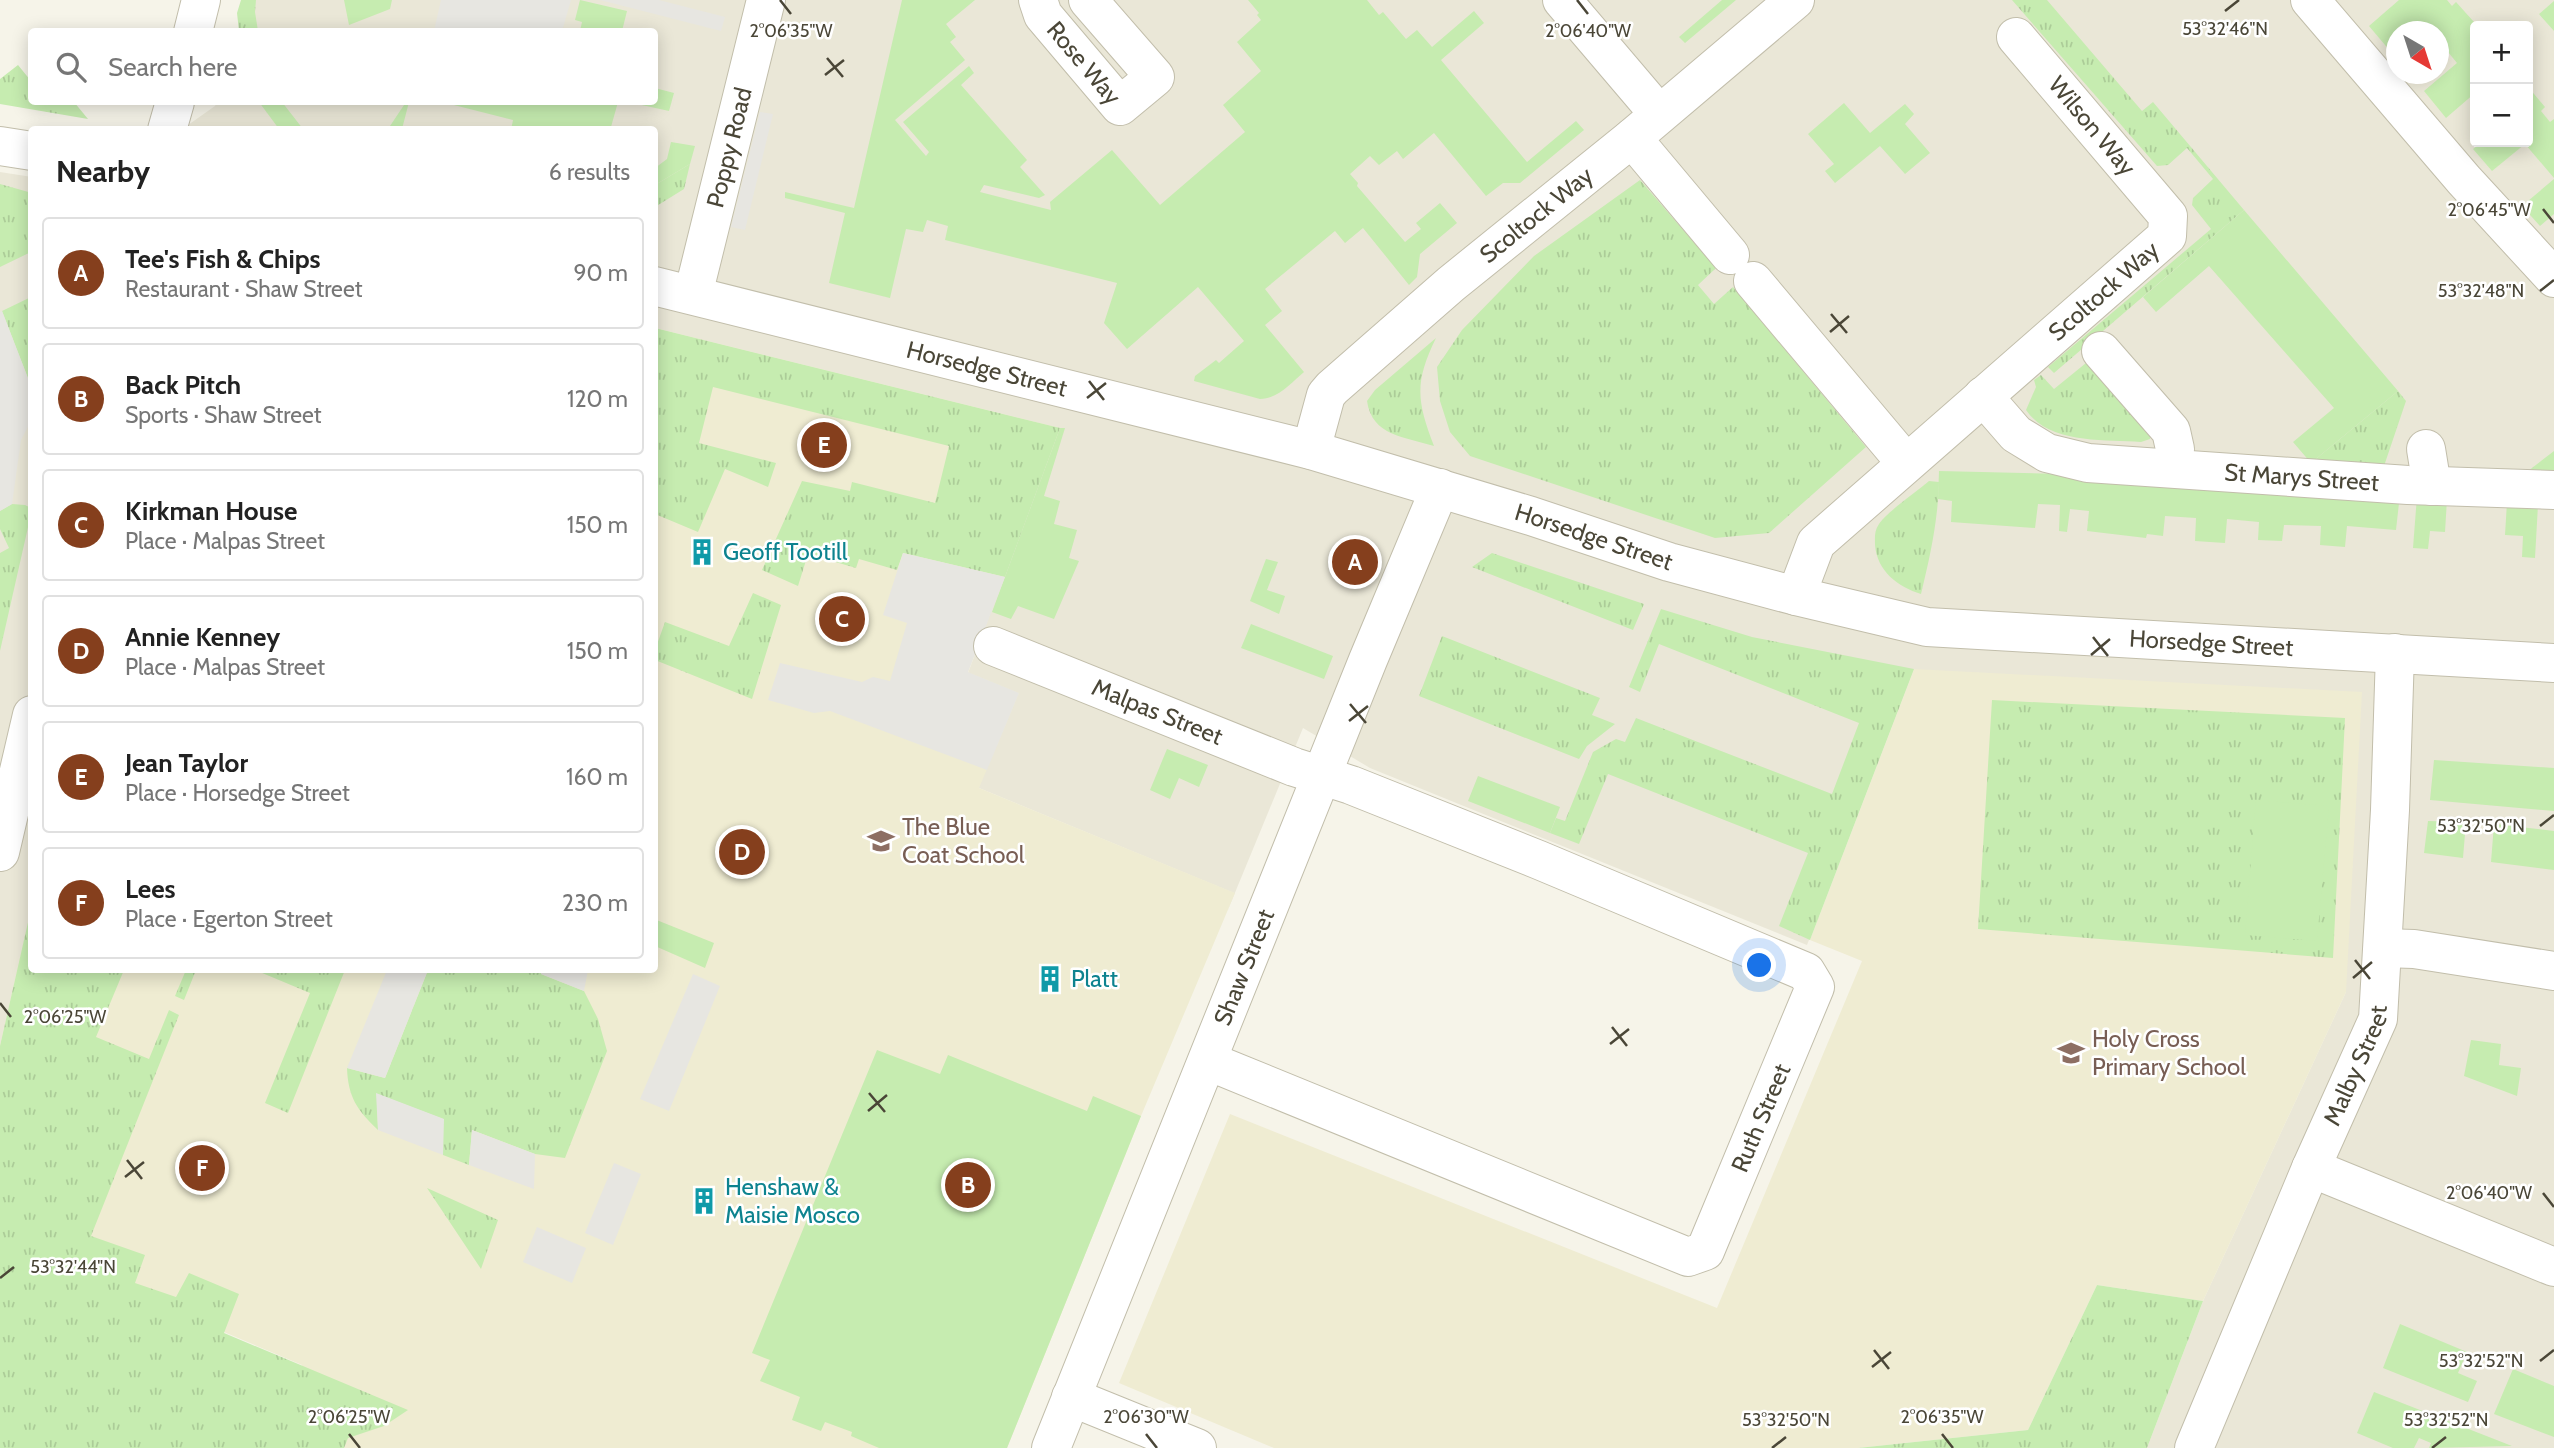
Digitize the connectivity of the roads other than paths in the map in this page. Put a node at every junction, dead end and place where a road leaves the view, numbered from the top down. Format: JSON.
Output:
{"nodes":[{"id":1,"x":201,"y":0,"type":"edge"},
{"id":2,"x":766,"y":0,"type":"edge"},
{"id":3,"x":1038,"y":0,"type":"edge"},
{"id":4,"x":1088,"y":0,"type":"edge"},
{"id":5,"x":1562,"y":0,"type":"edge"},
{"id":6,"x":1795,"y":0,"type":"edge"},
{"id":7,"x":2310,"y":0,"type":"edge"},
{"id":8,"x":194,"y":28,"type":"edge"},
{"id":9,"x":2016,"y":37,"type":"dead end"},
{"id":10,"x":174,"y":105,"type":"edge"},
{"id":11,"x":168,"y":126,"type":"edge"},
{"id":12,"x":1645,"y":126,"type":"junction"},
{"id":13,"x":0,"y":146,"type":"edge"},
{"id":14,"x":28,"y":150,"type":"edge"},
{"id":15,"x":2168,"y":216,"type":"joint"},
{"id":16,"x":2554,"y":278,"type":"edge"},
{"id":17,"x":658,"y":287,"type":"edge"},
{"id":18,"x":692,"y":295,"type":"junction"},
{"id":19,"x":2101,"y":351,"type":"dead end"},
{"id":20,"x":1983,"y":396,"type":"junction"},
{"id":21,"x":1311,"y":450,"type":"junction"},
{"id":22,"x":1906,"y":463,"type":"junction"},
{"id":23,"x":2172,"y":468,"type":"junction"},
{"id":24,"x":1440,"y":488,"type":"junction"},
{"id":25,"x":2554,"y":490,"type":"edge"},
{"id":26,"x":1796,"y":596,"type":"junction"},
{"id":27,"x":993,"y":646,"type":"dead end"},
{"id":28,"x":2395,"y":653,"type":"junction"},
{"id":29,"x":2554,"y":663,"type":"edge"},
{"id":30,"x":28,"y":732,"type":"edge"},
{"id":31,"x":1323,"y":775,"type":"junction"},
{"id":32,"x":0,"y":852,"type":"edge"},
{"id":33,"x":2383,"y":947,"type":"junction"},
{"id":34,"x":2554,"y":971,"type":"edge"},
{"id":35,"x":1208,"y":1061,"type":"junction"},
{"id":36,"x":2311,"y":1168,"type":"junction"},
{"id":37,"x":2554,"y":1267,"type":"edge"},
{"id":38,"x":1071,"y":1397,"type":"junction"},
{"id":39,"x":1051,"y":1448,"type":"edge"},
{"id":40,"x":1197,"y":1448,"type":"edge"},
{"id":41,"x":2194,"y":1448,"type":"edge"}],
"edges":[{"from":1,"to":8,"type":"street"},
{"from":2,"to":18,"type":"street","name":"Poppy Road"},
{"from":3,"to":4,"type":"street","name":"Rose Way"},
{"from":5,"to":12,"type":"street"},
{"from":6,"to":12,"type":"street","name":"Scoltock Way"},
{"from":7,"to":16,"type":"street"},
{"from":9,"to":15,"type":"street","name":"Wilson Way"},
{"from":10,"to":11,"type":"street"},
{"from":12,"to":21,"type":"street","name":"Scoltock Way"},
{"from":12,"to":22,"type":"street"},
{"from":13,"to":14,"type":"street"},
{"from":15,"to":20,"type":"street","name":"Scoltock Way"},
{"from":17,"to":18,"type":"street","name":"Horsedge Street"},
{"from":18,"to":21,"type":"street","name":"Horsedge Street"},
{"from":19,"to":23,"type":"street"},
{"from":20,"to":22,"type":"street","name":"Scoltock Way"},
{"from":20,"to":23,"type":"street","name":"St Marys Street"},
{"from":21,"to":24,"type":"street","name":"Horsedge Street"},
{"from":22,"to":26,"type":"street","name":"Scoltock Way"},
{"from":23,"to":25,"type":"street","name":"St Marys Street"},
{"from":24,"to":26,"type":"street","name":"Horsedge Street"},
{"from":24,"to":31,"type":"street","name":"Shaw Street"},
{"from":26,"to":28,"type":"street","name":"Horsedge Street"},
{"from":27,"to":31,"type":"street","name":"Malpas Street"},
{"from":28,"to":29,"type":"street","name":"Horsedge Street"},
{"from":28,"to":33,"type":"street","name":"Malby Street"},
{"from":30,"to":32,"type":"street"},
{"from":31,"to":35,"type":"street","name":"Shaw Street"},
{"from":31,"to":35,"type":"street","name":"Ruth Street"},
{"from":33,"to":34,"type":"street"},
{"from":33,"to":36,"type":"street","name":"Malby Street"},
{"from":35,"to":38,"type":"street","name":"Shaw Street"},
{"from":36,"to":37,"type":"street"},
{"from":36,"to":41,"type":"street","name":"Malby Street"},
{"from":38,"to":39,"type":"street","name":"Shaw Street"},
{"from":38,"to":40,"type":"street"}]}
